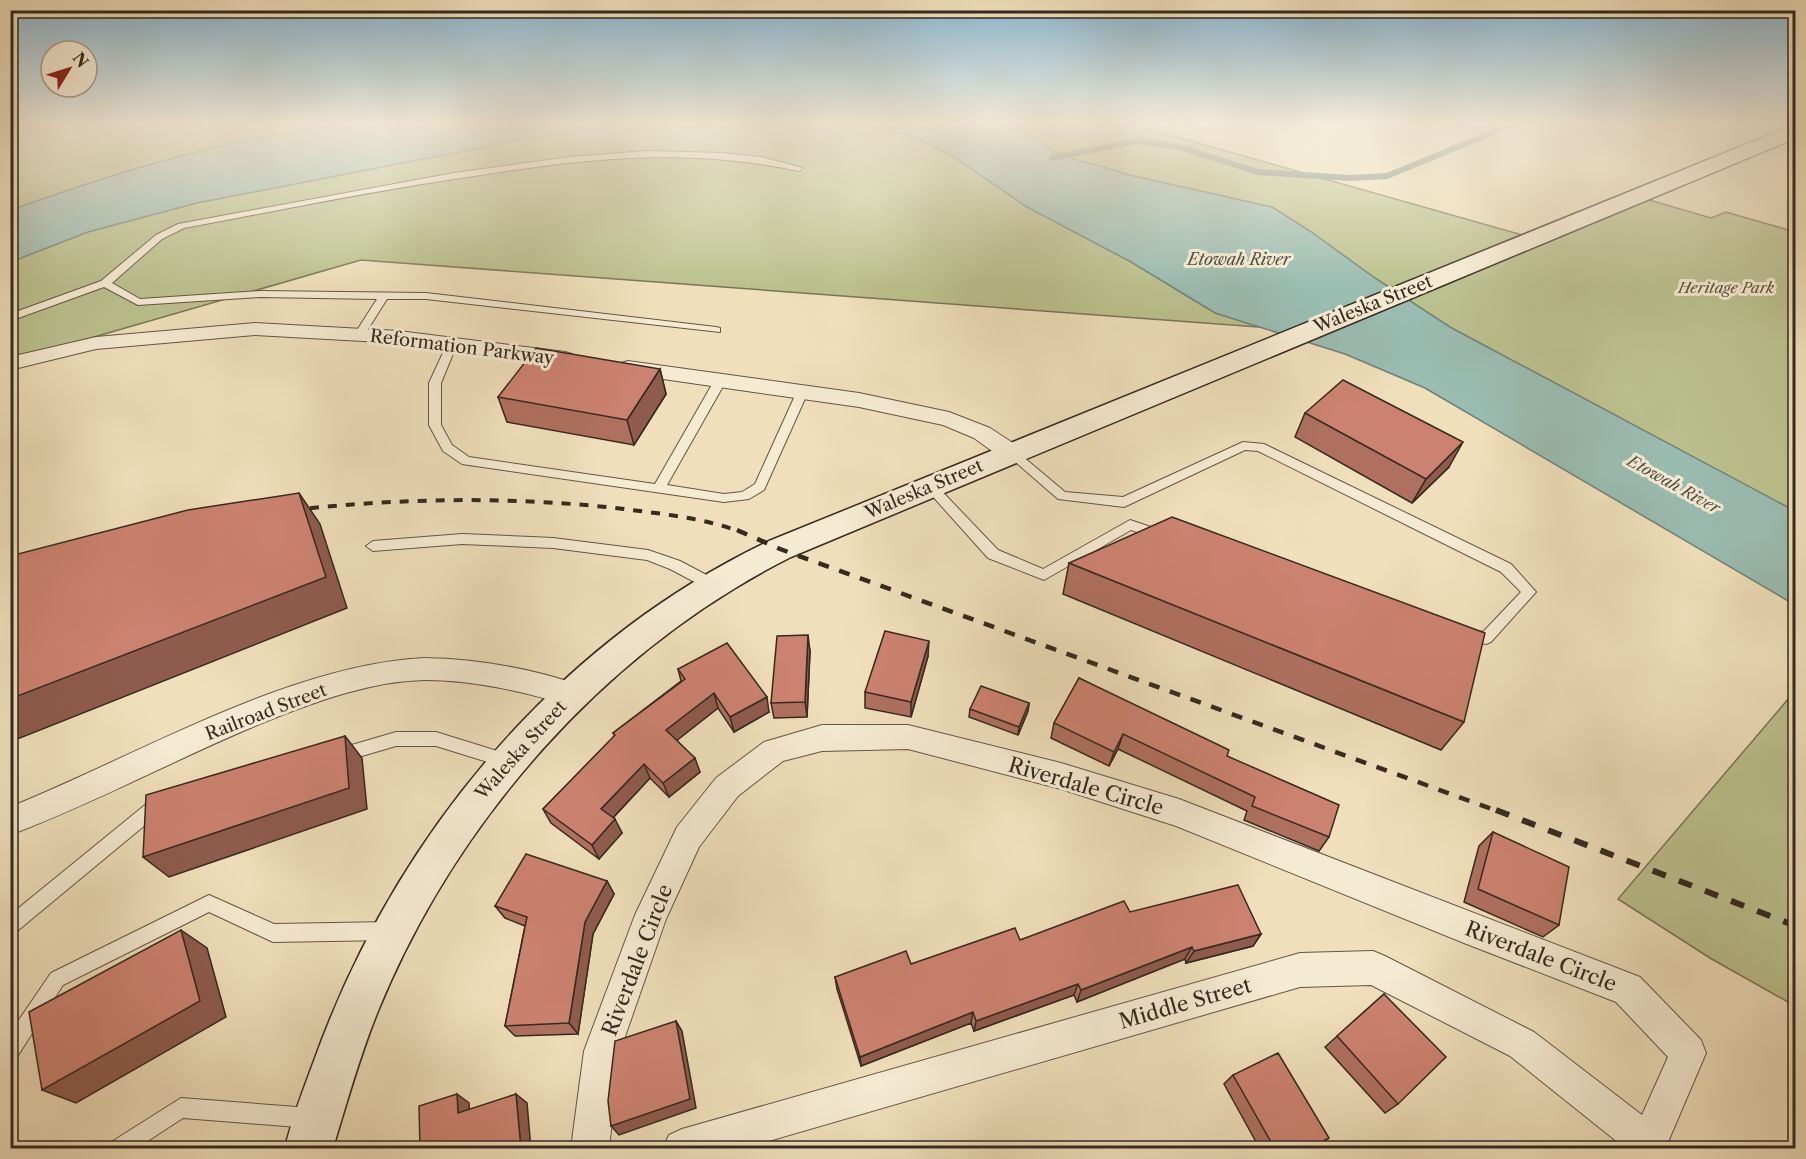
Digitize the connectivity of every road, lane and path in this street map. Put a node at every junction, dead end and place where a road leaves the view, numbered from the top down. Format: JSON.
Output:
{"nodes":[{"id":1,"x":434,"y":178,"type":"edge"},
{"id":2,"x":1682,"y":178,"type":"edge"},
{"id":3,"x":105,"y":283,"type":"junction"},
{"id":4,"x":384,"y":296,"type":"junction"},
{"id":5,"x":10,"y":318,"type":"edge"},
{"id":6,"x":716,"y":330,"type":"dead end"},
{"id":7,"x":359,"y":335,"type":"junction"},
{"id":8,"x":452,"y":344,"type":"junction"},
{"id":9,"x":581,"y":362,"type":"edge"},
{"id":10,"x":10,"y":364,"type":"edge"},
{"id":11,"x":605,"y":365,"type":"edge"},
{"id":12,"x":720,"y":381,"type":"junction"},
{"id":13,"x":802,"y":392,"type":"junction"},
{"id":14,"x":1011,"y":453,"type":"junction"},
{"id":15,"x":931,"y":487,"type":"junction"},
{"id":16,"x":658,"y":488,"type":"junction"},
{"id":17,"x":1124,"y":502,"type":"junction"},
{"id":18,"x":1130,"y":525,"type":"junction"},
{"id":19,"x":1175,"y":539,"type":"edge"},
{"id":20,"x":373,"y":546,"type":"dead end"},
{"id":21,"x":711,"y":584,"type":"junction"},
{"id":22,"x":1455,"y":631,"type":"edge"},
{"id":23,"x":572,"y":694,"type":"junction"},
{"id":24,"x":507,"y":761,"type":"junction"},
{"id":25,"x":318,"y":762,"type":"edge"},
{"id":26,"x":174,"y":804,"type":"edge"},
{"id":27,"x":10,"y":821,"type":"edge"},
{"id":28,"x":10,"y":926,"type":"edge"},
{"id":29,"x":394,"y":931,"type":"junction"},
{"id":30,"x":10,"y":1050,"type":"edge"},
{"id":31,"x":313,"y":1134,"type":"edge"},
{"id":32,"x":1648,"y":1147,"type":"edge"},
{"id":33,"x":120,"y":1149,"type":"edge"},
{"id":34,"x":590,"y":1149,"type":"edge"},
{"id":35,"x":682,"y":1149,"type":"edge"}],
"edges":[{"from":1,"to":3,"type":"lane"},
{"from":2,"to":14,"type":"main road","name":"Waleska Street"},
{"from":3,"to":4,"type":"lane"},
{"from":3,"to":5,"type":"lane"},
{"from":4,"to":6,"type":"lane"},
{"from":4,"to":7,"type":"lane"},
{"from":7,"to":8,"type":"street","name":"Reformation Parkway"},
{"from":7,"to":10,"type":"street","name":"Reformation Parkway"},
{"from":8,"to":9,"type":"street","name":"Reformation Parkway"},
{"from":8,"to":16,"type":"lane"},
{"from":11,"to":12,"type":"street"},
{"from":12,"to":13,"type":"street"},
{"from":12,"to":16,"type":"lane"},
{"from":13,"to":14,"type":"street"},
{"from":13,"to":16,"type":"lane"},
{"from":14,"to":15,"type":"main road","name":"Waleska Street"},
{"from":14,"to":17,"type":"lane"},
{"from":15,"to":18,"type":"lane"},
{"from":15,"to":21,"type":"main road","name":"Waleska Street"},
{"from":17,"to":18,"type":"lane"},
{"from":17,"to":22,"type":"lane"},
{"from":18,"to":19,"type":"lane"},
{"from":20,"to":21,"type":"lane"},
{"from":21,"to":23,"type":"main road","name":"Waleska Street"},
{"from":23,"to":24,"type":"main road","name":"Waleska Street"},
{"from":23,"to":27,"type":"street","name":"Railroad Street"},
{"from":24,"to":25,"type":"lane"},
{"from":24,"to":29,"type":"main road","name":"Waleska Street"},
{"from":26,"to":28,"type":"lane"},
{"from":29,"to":30,"type":"lane"},
{"from":29,"to":31,"type":"main road","name":"Waleska Street"},
{"from":31,"to":33,"type":"lane"},
{"from":32,"to":34,"type":"street","name":"Riverdale Circle"},
{"from":32,"to":35,"type":"street","name":"Middle Street"}]}
